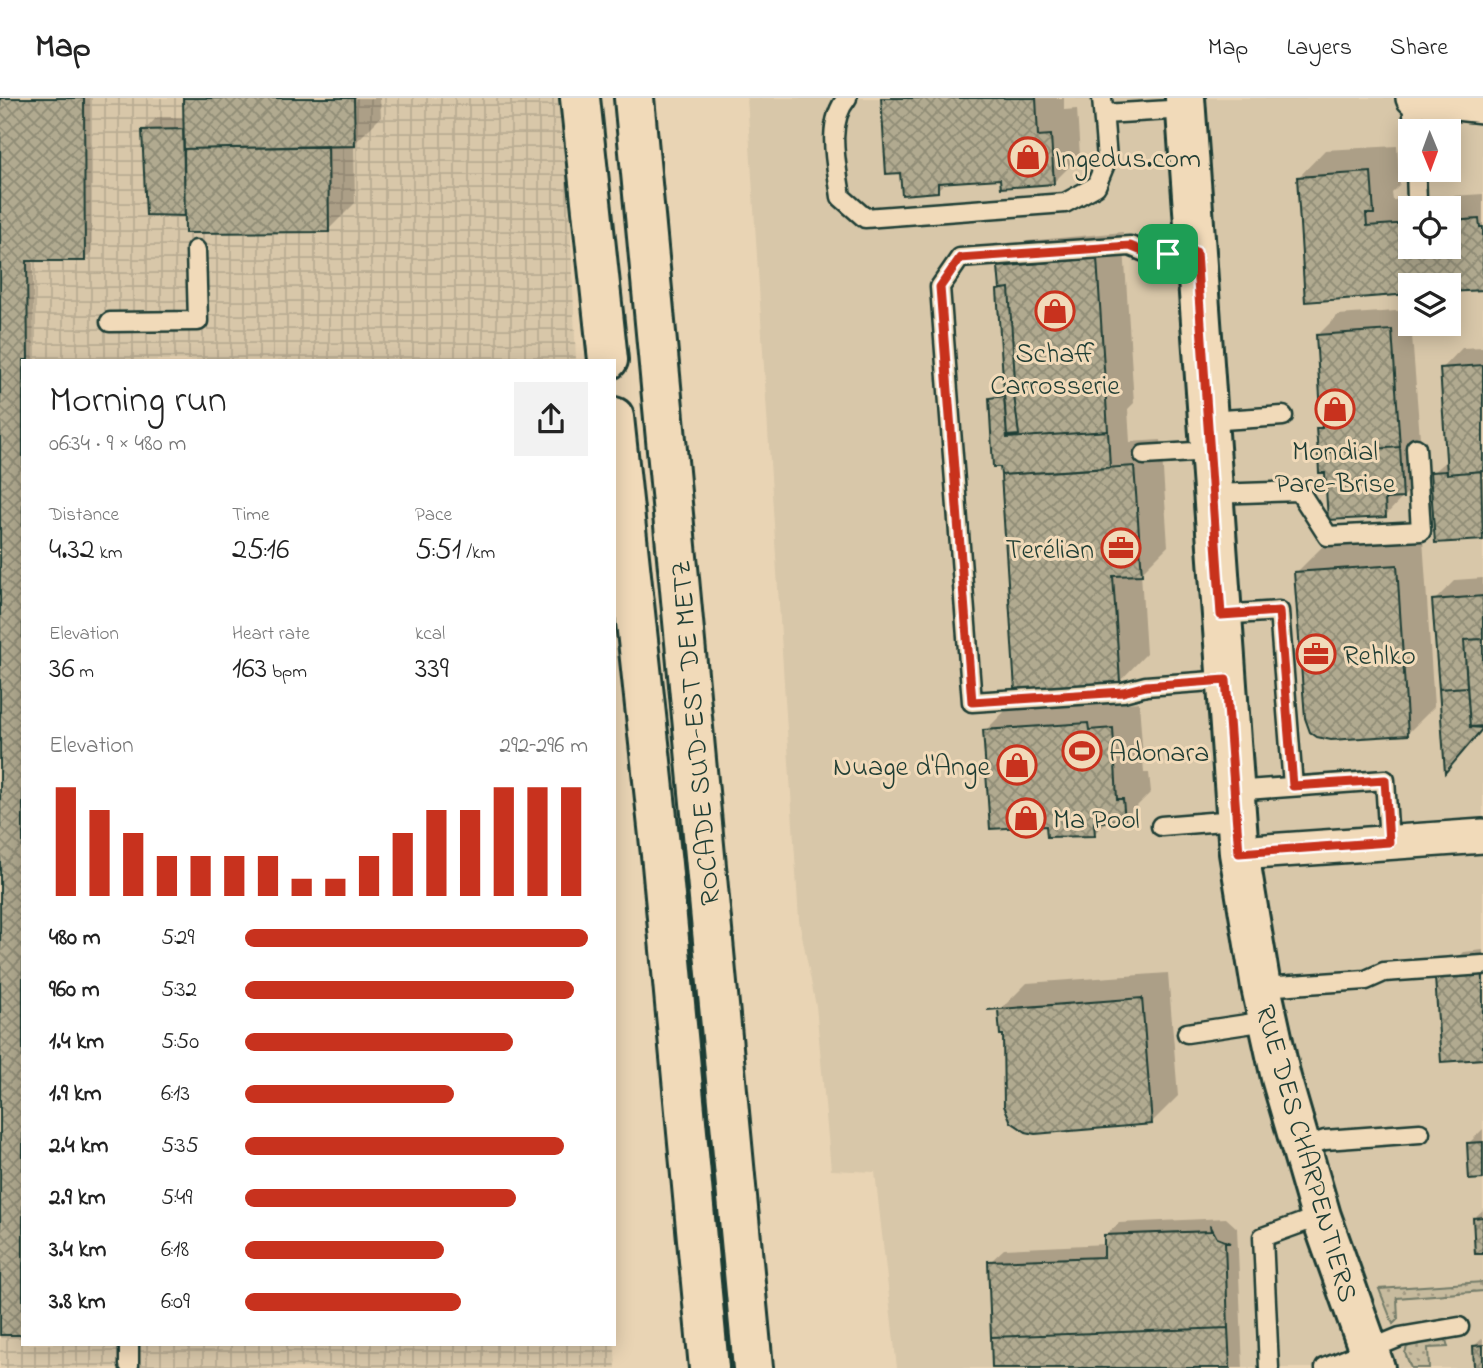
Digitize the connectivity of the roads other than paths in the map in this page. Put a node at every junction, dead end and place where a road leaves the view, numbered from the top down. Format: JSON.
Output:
{"nodes":[{"id":1,"x":580,"y":98,"type":"edge"},
{"id":2,"x":634,"y":98,"type":"edge"},
{"id":3,"x":847,"y":98,"type":"edge"},
{"id":4,"x":1412,"y":98,"type":"edge"},
{"id":5,"x":1185,"y":103,"type":"edge"},
{"id":6,"x":1103,"y":106,"type":"edge"},
{"id":7,"x":1483,"y":106,"type":"edge"},
{"id":8,"x":1413,"y":119,"type":"edge"},
{"id":9,"x":196,"y":250,"type":"dead end"},
{"id":10,"x":1196,"y":252,"type":"junction"},
{"id":11,"x":110,"y":323,"type":"dead end"},
{"id":12,"x":608,"y":359,"type":"edge"},
{"id":13,"x":1283,"y":416,"type":"dead end"},
{"id":14,"x":616,"y":436,"type":"edge"},
{"id":15,"x":1209,"y":436,"type":"junction"},
{"id":16,"x":1416,"y":448,"type":"dead end"},
{"id":17,"x":1144,"y":455,"type":"dead end"},
{"id":18,"x":1212,"y":494,"type":"junction"},
{"id":19,"x":1221,"y":615,"type":"junction"},
{"id":20,"x":1226,"y":680,"type":"junction"},
{"id":21,"x":1293,"y":786,"type":"junction"},
{"id":22,"x":1236,"y":822,"type":"junction"},
{"id":23,"x":1161,"y":826,"type":"dead end"},
{"id":24,"x":1483,"y":836,"type":"edge"},
{"id":25,"x":1389,"y":842,"type":"junction"},
{"id":26,"x":1483,"y":965,"type":"edge"},
{"id":27,"x":1264,"y":1004,"type":"junction"},
{"id":28,"x":1187,"y":1032,"type":"dead end"},
{"id":29,"x":1420,"y":1133,"type":"dead end"},
{"id":30,"x":1300,"y":1148,"type":"junction"},
{"id":31,"x":1321,"y":1216,"type":"junction"},
{"id":32,"x":1459,"y":1328,"type":"dead end"},
{"id":33,"x":130,"y":1346,"type":"edge"},
{"id":34,"x":1371,"y":1359,"type":"edge"},
{"id":35,"x":135,"y":1366,"type":"edge"},
{"id":36,"x":709,"y":1368,"type":"edge"},
{"id":37,"x":753,"y":1368,"type":"edge"},
{"id":38,"x":1269,"y":1368,"type":"edge"},
{"id":39,"x":1325,"y":1368,"type":"edge"}],
"edges":[{"from":1,"to":12,"type":"main road"},
{"from":2,"to":37,"type":"main road","name":"ROCADE SUD-EST DE METZ"},
{"from":3,"to":6,"type":"lane"},
{"from":4,"to":7,"type":"street"},
{"from":4,"to":8,"type":"lane"},
{"from":5,"to":6,"type":"lane"},
{"from":5,"to":10,"type":"main road","name":"RUE DES CHARPENTIERS"},
{"from":9,"to":11,"type":"lane"},
{"from":10,"to":15,"type":"main road","name":"RUE DES CHARPENTIERS"},
{"from":10,"to":20,"type":"lane"},
{"from":13,"to":15,"type":"lane"},
{"from":14,"to":36,"type":"main road","name":"ROCADE SUD-EST DE METZ"},
{"from":15,"to":17,"type":"lane"},
{"from":15,"to":18,"type":"main road","name":"RUE DES CHARPENTIERS"},
{"from":16,"to":18,"type":"lane"},
{"from":18,"to":19,"type":"main road","name":"RUE DES CHARPENTIERS"},
{"from":19,"to":20,"type":"main road","name":"RUE DES CHARPENTIERS"},
{"from":19,"to":21,"type":"lane"},
{"from":20,"to":22,"type":"main road","name":"RUE DES CHARPENTIERS"},
{"from":21,"to":22,"type":"lane"},
{"from":21,"to":25,"type":"lane"},
{"from":22,"to":23,"type":"lane"},
{"from":22,"to":25,"type":"street"},
{"from":22,"to":27,"type":"main road","name":"RUE DES CHARPENTIERS"},
{"from":24,"to":25,"type":"street"},
{"from":26,"to":27,"type":"lane"},
{"from":27,"to":28,"type":"lane"},
{"from":27,"to":30,"type":"main road","name":"RUE DES CHARPENTIERS"},
{"from":29,"to":30,"type":"lane"},
{"from":30,"to":31,"type":"main road","name":"RUE DES CHARPENTIERS"},
{"from":31,"to":34,"type":"main road","name":"RUE DES CHARPENTIERS"},
{"from":31,"to":38,"type":"lane"},
{"from":32,"to":34,"type":"lane"},
{"from":33,"to":35,"type":"lane"},
{"from":34,"to":39,"type":"lane"}]}
